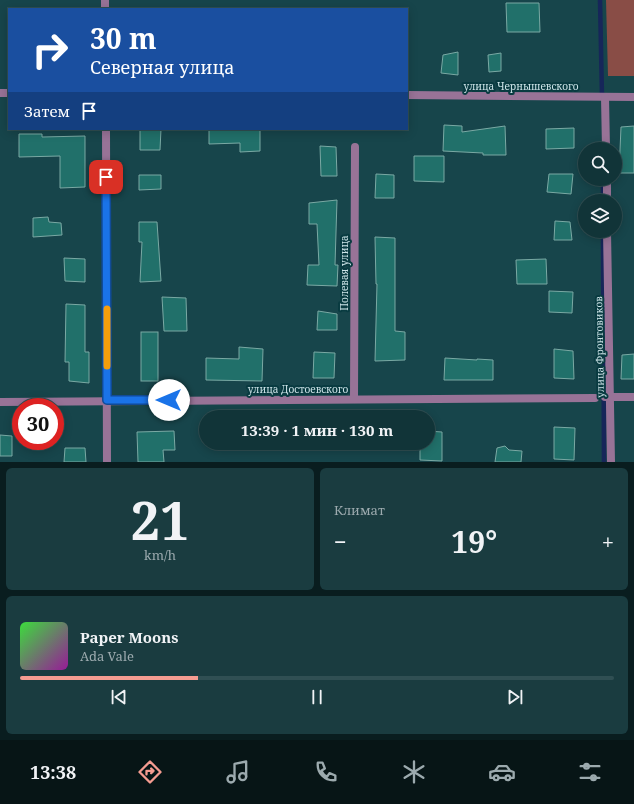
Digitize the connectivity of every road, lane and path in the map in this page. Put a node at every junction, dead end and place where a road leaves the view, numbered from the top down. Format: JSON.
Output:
{"nodes":[{"id":1,"x":408,"y":95,"type":"edge"},
{"id":2,"x":605,"y":97,"type":"junction"},
{"id":3,"x":634,"y":97,"type":"edge"},
{"id":4,"x":106,"y":130,"type":"edge"},
{"id":5,"x":606,"y":142,"type":"edge"},
{"id":6,"x":355,"y":146,"type":"dead end"},
{"id":7,"x":607,"y":238,"type":"edge"},
{"id":8,"x":607,"y":397,"type":"junction"},
{"id":9,"x":634,"y":397,"type":"edge"},
{"id":10,"x":595,"y":398,"type":"dead end"},
{"id":11,"x":354,"y":399,"type":"junction"},
{"id":12,"x":107,"y":400,"type":"junction"},
{"id":13,"x":0,"y":402,"type":"edge"},
{"id":14,"x":107,"y":462,"type":"edge"},
{"id":15,"x":611,"y":462,"type":"edge"}],
"edges":[{"from":1,"to":2,"type":"street","name":"улица Чернышевского"},
{"from":2,"to":3,"type":"street","name":"улица Чернышевского"},
{"from":2,"to":5,"type":"street"},
{"from":4,"to":12,"type":"street"},
{"from":6,"to":11,"type":"street","name":"Полевая улица"},
{"from":7,"to":8,"type":"street","name":"улица Фронтовиков"},
{"from":8,"to":9,"type":"street"},
{"from":8,"to":15,"type":"street","name":"улица Фронтовиков"},
{"from":10,"to":11,"type":"street","name":"улица Достоевского"},
{"from":11,"to":12,"type":"street","name":"улица Достоевского"},
{"from":12,"to":13,"type":"street","name":"улица Достоевского"},
{"from":12,"to":14,"type":"street"}]}
